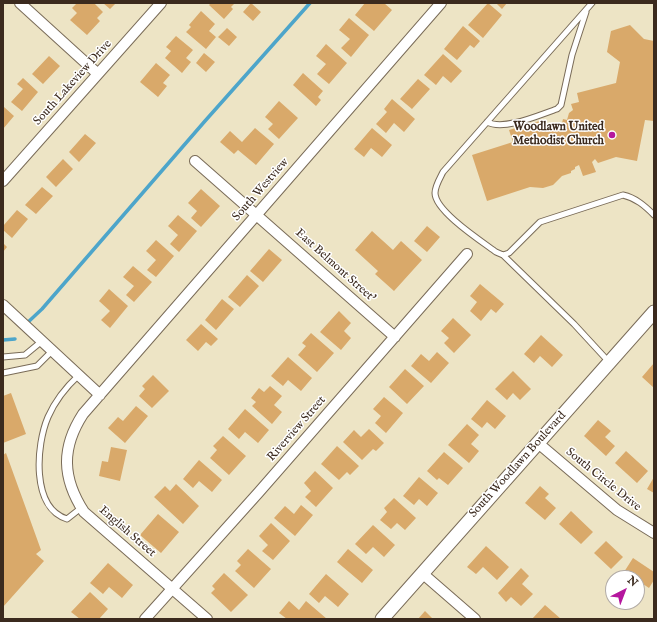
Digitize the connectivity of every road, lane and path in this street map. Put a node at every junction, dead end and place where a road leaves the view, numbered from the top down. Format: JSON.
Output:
{"nodes":[{"id":1,"x":20,"y":3,"type":"edge"},
{"id":2,"x":161,"y":3,"type":"edge"},
{"id":3,"x":441,"y":3,"type":"edge"},
{"id":4,"x":592,"y":3,"type":"edge"},
{"id":5,"x":586,"y":9,"type":"junction"},
{"id":6,"x":98,"y":74,"type":"junction"},
{"id":7,"x":486,"y":122,"type":"junction"},
{"id":8,"x":195,"y":161,"type":"dead end"},
{"id":9,"x":3,"y":180,"type":"edge"},
{"id":10,"x":257,"y":214,"type":"junction"},
{"id":11,"x":654,"y":215,"type":"edge"},
{"id":12,"x":466,"y":254,"type":"dead end"},
{"id":13,"x":503,"y":255,"type":"junction"},
{"id":14,"x":3,"y":305,"type":"edge"},
{"id":15,"x":654,"y":312,"type":"edge"},
{"id":16,"x":395,"y":337,"type":"junction"},
{"id":17,"x":42,"y":341,"type":"junction"},
{"id":18,"x":52,"y":351,"type":"junction"},
{"id":19,"x":3,"y":357,"type":"edge"},
{"id":20,"x":609,"y":362,"type":"junction"},
{"id":21,"x":3,"y":373,"type":"edge"},
{"id":22,"x":79,"y":375,"type":"junction"},
{"id":23,"x":100,"y":395,"type":"junction"},
{"id":24,"x":538,"y":443,"type":"junction"},
{"id":25,"x":81,"y":508,"type":"junction"},
{"id":26,"x":654,"y":533,"type":"edge"},
{"id":27,"x":422,"y":573,"type":"junction"},
{"id":28,"x":172,"y":589,"type":"junction"},
{"id":29,"x":145,"y":619,"type":"edge"},
{"id":30,"x":206,"y":619,"type":"edge"},
{"id":31,"x":382,"y":619,"type":"edge"},
{"id":32,"x":475,"y":619,"type":"edge"}],
"edges":[{"from":1,"to":6,"type":"street"},
{"from":2,"to":6,"type":"street","name":"South Lakeview Drive"},
{"from":3,"to":10,"type":"street","name":"South Westview"},
{"from":4,"to":5,"type":"lane"},
{"from":5,"to":7,"type":"lane"},
{"from":5,"to":7,"type":"lane"},
{"from":6,"to":9,"type":"street","name":"South Lakeview Drive"},
{"from":7,"to":13,"type":"lane"},
{"from":8,"to":10,"type":"street","name":"East Belmont Street'"},
{"from":10,"to":16,"type":"street","name":"East Belmont Street'"},
{"from":10,"to":23,"type":"street","name":"South Westview"},
{"from":11,"to":13,"type":"lane"},
{"from":12,"to":16,"type":"street","name":"Riverview Street"},
{"from":13,"to":20,"type":"lane"},
{"from":14,"to":17,"type":"street"},
{"from":15,"to":20,"type":"street","name":"South Woodlawn Boulevard"},
{"from":16,"to":28,"type":"street","name":"Riverview Street"},
{"from":17,"to":18,"type":"street"},
{"from":17,"to":19,"type":"lane"},
{"from":18,"to":21,"type":"lane"},
{"from":18,"to":22,"type":"street"},
{"from":20,"to":24,"type":"street","name":"South Woodlawn Boulevard"},
{"from":22,"to":23,"type":"street"},
{"from":22,"to":25,"type":"lane"},
{"from":23,"to":25,"type":"street","name":"English Street"},
{"from":24,"to":26,"type":"street","name":"South Circle Drive"},
{"from":24,"to":27,"type":"street","name":"South Woodlawn Boulevard"},
{"from":25,"to":28,"type":"street","name":"English Street"},
{"from":27,"to":31,"type":"street","name":"South Woodlawn Boulevard"},
{"from":27,"to":32,"type":"street"},
{"from":28,"to":29,"type":"street","name":"Riverview Street"},
{"from":28,"to":30,"type":"street","name":"English Street"}]}
